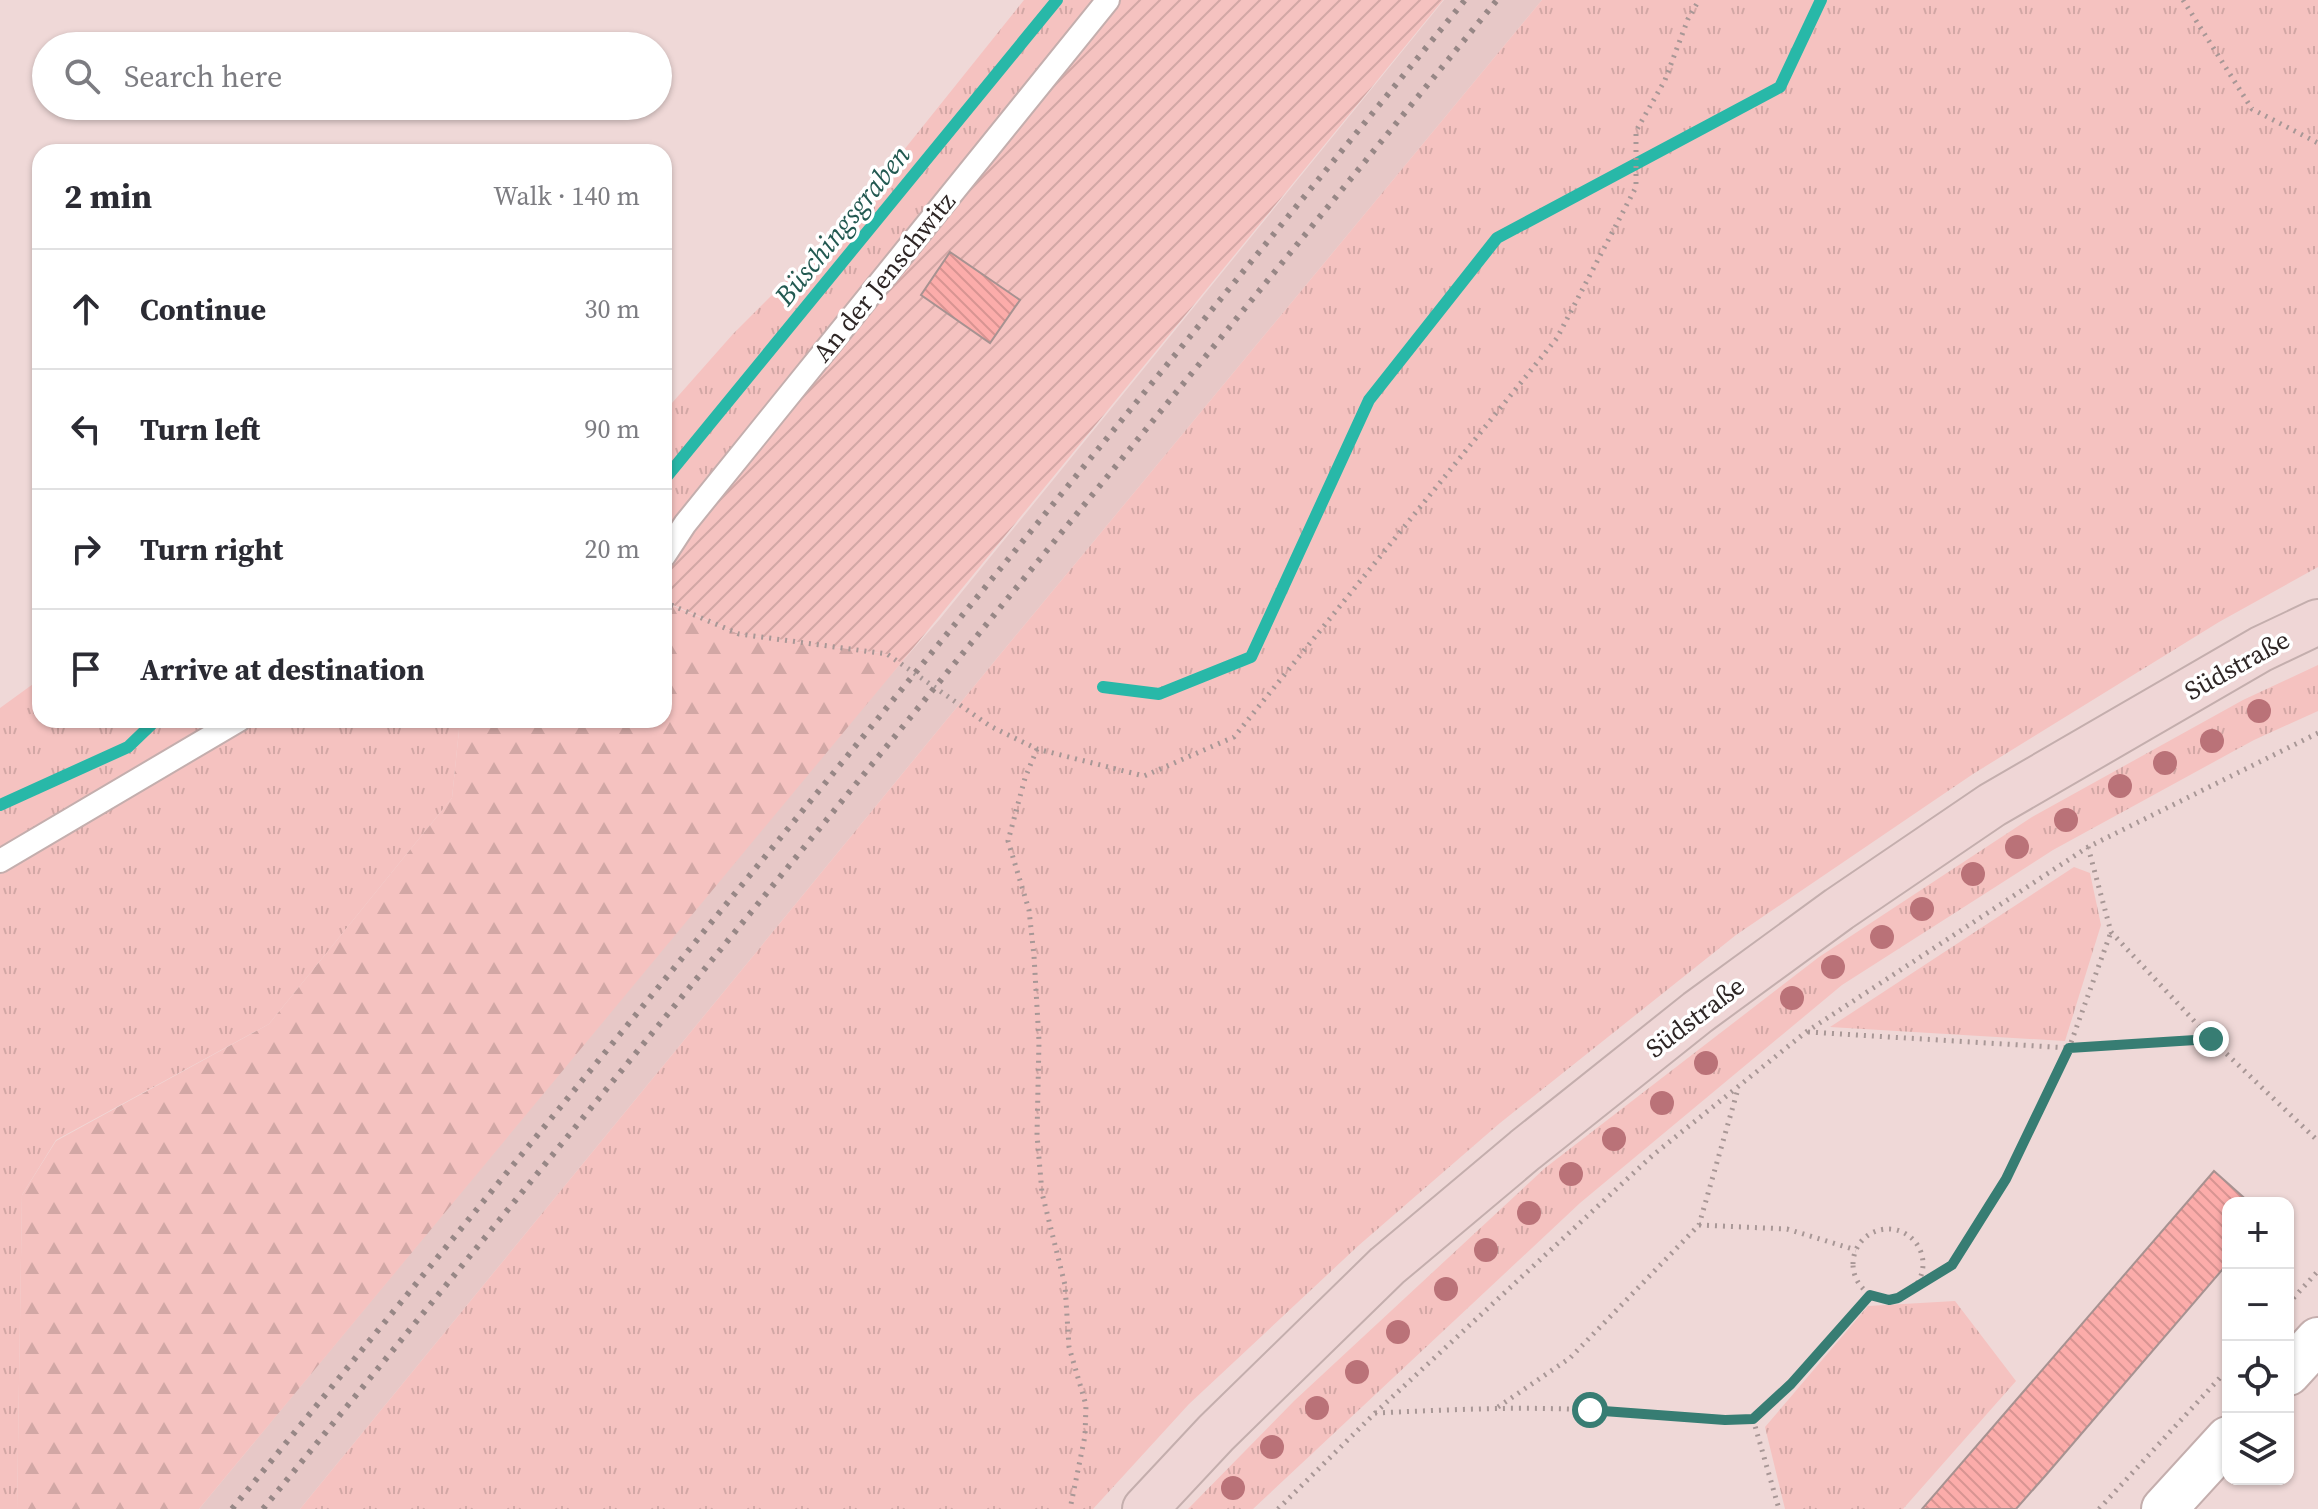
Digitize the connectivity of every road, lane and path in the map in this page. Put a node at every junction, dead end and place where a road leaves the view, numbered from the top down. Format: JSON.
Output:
{"nodes":[{"id":1,"x":1108,"y":0,"type":"edge"},
{"id":2,"x":1699,"y":0,"type":"edge"},
{"id":3,"x":2183,"y":0,"type":"edge"},
{"id":4,"x":2318,"y":143,"type":"edge"},
{"id":5,"x":672,"y":544,"type":"edge"},
{"id":6,"x":672,"y":605,"type":"edge"},
{"id":7,"x":2318,"y":622,"type":"edge"},
{"id":8,"x":225,"y":728,"type":"edge"},
{"id":9,"x":2318,"y":733,"type":"edge"},
{"id":10,"x":1037,"y":749,"type":"junction"},
{"id":11,"x":2088,"y":847,"type":"junction"},
{"id":12,"x":0,"y":861,"type":"edge"},
{"id":13,"x":2111,"y":932,"type":"junction"},
{"id":14,"x":1806,"y":1032,"type":"junction"},
{"id":15,"x":2211,"y":1039,"type":"junction"},
{"id":16,"x":2069,"y":1048,"type":"junction"},
{"id":17,"x":1739,"y":1086,"type":"junction"},
{"id":18,"x":2318,"y":1141,"type":"edge"},
{"id":19,"x":1699,"y":1225,"type":"junction"},
{"id":20,"x":1856,"y":1250,"type":"junction"},
{"id":21,"x":2318,"y":1271,"type":"edge"},
{"id":22,"x":1915,"y":1287,"type":"junction"},
{"id":23,"x":1870,"y":1295,"type":"junction"},
{"id":24,"x":2294,"y":1297,"type":"edge"},
{"id":25,"x":2318,"y":1340,"type":"edge"},
{"id":26,"x":2294,"y":1366,"type":"edge"},
{"id":27,"x":2222,"y":1376,"type":"edge"},
{"id":28,"x":1497,"y":1407,"type":"junction"},
{"id":29,"x":1375,"y":1413,"type":"junction"},
{"id":30,"x":1753,"y":1419,"type":"junction"},
{"id":31,"x":2222,"y":1446,"type":"edge"},
{"id":32,"x":1070,"y":1509,"type":"edge"},
{"id":33,"x":1145,"y":1509,"type":"edge"},
{"id":34,"x":1278,"y":1509,"type":"edge"},
{"id":35,"x":1779,"y":1509,"type":"edge"},
{"id":36,"x":2099,"y":1509,"type":"edge"},
{"id":37,"x":2164,"y":1509,"type":"edge"}],
"edges":[{"from":1,"to":5,"type":"lane","name":"An der Jenschwitz"},
{"from":2,"to":10,"type":"path"},
{"from":3,"to":4,"type":"path"},
{"from":6,"to":10,"type":"path"},
{"from":7,"to":33,"type":"main road","name":"Südstraße"},
{"from":8,"to":12,"type":"lane"},
{"from":9,"to":11,"type":"path"},
{"from":10,"to":32,"type":"path"},
{"from":11,"to":13,"type":"path"},
{"from":11,"to":14,"type":"path"},
{"from":13,"to":15,"type":"path"},
{"from":13,"to":16,"type":"path"},
{"from":14,"to":16,"type":"path"},
{"from":14,"to":17,"type":"path"},
{"from":15,"to":16,"type":"path"},
{"from":15,"to":18,"type":"path"},
{"from":16,"to":22,"type":"path"},
{"from":17,"to":19,"type":"path"},
{"from":17,"to":29,"type":"path"},
{"from":19,"to":20,"type":"path"},
{"from":19,"to":28,"type":"path"},
{"from":20,"to":22,"type":"path"},
{"from":20,"to":23,"type":"path"},
{"from":21,"to":24,"type":"path"},
{"from":22,"to":23,"type":"path"},
{"from":23,"to":30,"type":"path"},
{"from":25,"to":26,"type":"street"},
{"from":27,"to":36,"type":"path"},
{"from":28,"to":29,"type":"path"},
{"from":28,"to":30,"type":"path"},
{"from":29,"to":34,"type":"path"},
{"from":30,"to":35,"type":"path"},
{"from":31,"to":37,"type":"street"}]}
